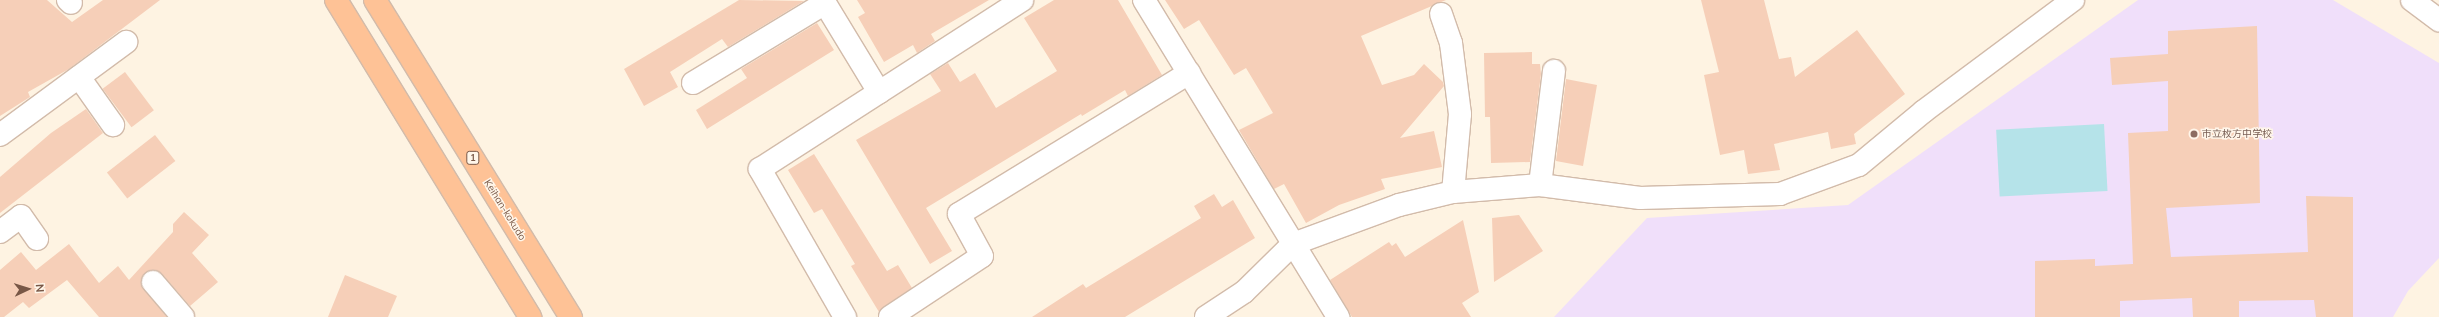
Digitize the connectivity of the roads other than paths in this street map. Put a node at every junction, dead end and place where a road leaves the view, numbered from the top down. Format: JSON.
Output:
{"nodes":[{"id":1,"x":336,"y":0,"type":"edge"},
{"id":2,"x":375,"y":0,"type":"edge"},
{"id":3,"x":1022,"y":0,"type":"edge"},
{"id":4,"x":1144,"y":0,"type":"edge"},
{"id":5,"x":2073,"y":0,"type":"edge"},
{"id":6,"x":2412,"y":0,"type":"edge"},
{"id":7,"x":824,"y":1,"type":"edge"},
{"id":8,"x":995,"y":7,"type":"edge"},
{"id":9,"x":1441,"y":14,"type":"dead end"},
{"id":10,"x":2439,"y":20,"type":"edge"},
{"id":11,"x":126,"y":42,"type":"dead end"},
{"id":12,"x":1554,"y":71,"type":"dead end"},
{"id":13,"x":1189,"y":73,"type":"junction"},
{"id":14,"x":79,"y":77,"type":"junction"},
{"id":15,"x":693,"y":83,"type":"dead end"},
{"id":16,"x":879,"y":92,"type":"junction"},
{"id":17,"x":112,"y":124,"type":"dead end"},
{"id":18,"x":0,"y":135,"type":"edge"},
{"id":19,"x":1540,"y":185,"type":"junction"},
{"id":20,"x":1453,"y":192,"type":"junction"},
{"id":21,"x":0,"y":232,"type":"edge"},
{"id":22,"x":37,"y":239,"type":"dead end"},
{"id":23,"x":1294,"y":244,"type":"junction"},
{"id":24,"x":153,"y":282,"type":"dead end"},
{"id":25,"x":183,"y":317,"type":"edge"},
{"id":26,"x":530,"y":317,"type":"edge"},
{"id":27,"x":571,"y":317,"type":"edge"},
{"id":28,"x":845,"y":317,"type":"edge"},
{"id":29,"x":890,"y":317,"type":"edge"},
{"id":30,"x":1206,"y":317,"type":"edge"},
{"id":31,"x":1338,"y":317,"type":"edge"}],
"edges":[{"from":1,"to":26,"type":"highway"},
{"from":2,"to":27,"type":"highway","name":"Keihan-kokudo","number":"1"},
{"from":3,"to":8,"type":"street"},
{"from":4,"to":13,"type":"street"},
{"from":5,"to":19,"type":"street"},
{"from":6,"to":10,"type":"street"},
{"from":7,"to":15,"type":"street"},
{"from":7,"to":16,"type":"street"},
{"from":8,"to":16,"type":"street"},
{"from":9,"to":20,"type":"street"},
{"from":11,"to":14,"type":"street"},
{"from":12,"to":19,"type":"street"},
{"from":13,"to":23,"type":"street"},
{"from":13,"to":29,"type":"street"},
{"from":14,"to":17,"type":"street"},
{"from":14,"to":18,"type":"street"},
{"from":16,"to":28,"type":"street"},
{"from":19,"to":20,"type":"street"},
{"from":20,"to":23,"type":"street"},
{"from":21,"to":22,"type":"street"},
{"from":23,"to":30,"type":"street"},
{"from":23,"to":31,"type":"street"},
{"from":24,"to":25,"type":"street"}]}
